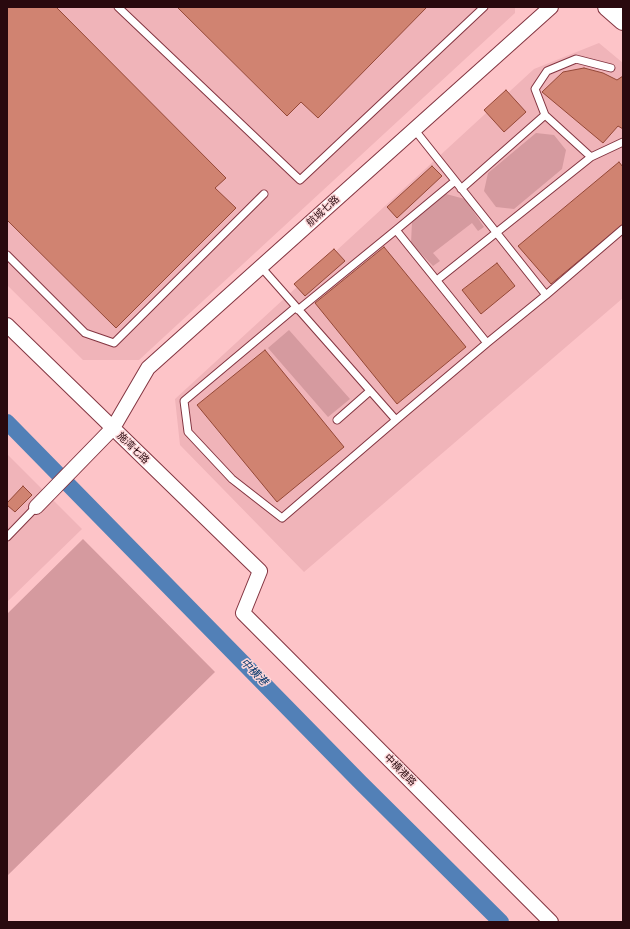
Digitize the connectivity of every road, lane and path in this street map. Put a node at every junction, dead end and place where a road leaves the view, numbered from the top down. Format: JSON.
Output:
{"nodes":[{"id":1,"x":118,"y":7,"type":"edge"},
{"id":2,"x":484,"y":7,"type":"edge"},
{"id":3,"x":551,"y":7,"type":"edge"},
{"id":4,"x":607,"y":7,"type":"edge"},
{"id":5,"x":623,"y":21,"type":"edge"},
{"id":6,"x":610,"y":68,"type":"dead end"},
{"id":7,"x":545,"y":115,"type":"junction"},
{"id":8,"x":414,"y":130,"type":"junction"},
{"id":9,"x":623,"y":142,"type":"edge"},
{"id":10,"x":591,"y":157,"type":"junction"},
{"id":11,"x":455,"y":181,"type":"junction"},
{"id":12,"x":461,"y":188,"type":"junction"},
{"id":13,"x":264,"y":194,"type":"dead end"},
{"id":14,"x":623,"y":229,"type":"edge"},
{"id":15,"x":396,"y":230,"type":"junction"},
{"id":16,"x":496,"y":233,"type":"junction"},
{"id":17,"x":7,"y":255,"type":"edge"},
{"id":18,"x":261,"y":267,"type":"junction"},
{"id":19,"x":437,"y":280,"type":"junction"},
{"id":20,"x":546,"y":295,"type":"junction"},
{"id":21,"x":297,"y":308,"type":"junction"},
{"id":22,"x":7,"y":325,"type":"edge"},
{"id":23,"x":487,"y":343,"type":"junction"},
{"id":24,"x":370,"y":391,"type":"junction"},
{"id":25,"x":337,"y":420,"type":"dead end"},
{"id":26,"x":396,"y":420,"type":"junction"},
{"id":27,"x":114,"y":428,"type":"junction"},
{"id":28,"x":36,"y":507,"type":"joint"},
{"id":29,"x":7,"y":537,"type":"edge"},
{"id":30,"x":248,"y":618,"type":"joint"},
{"id":31,"x":551,"y":922,"type":"edge"}],
"edges":[{"from":1,"to":2,"type":"lane"},
{"from":3,"to":8,"type":"street","name":"航城七路"},
{"from":4,"to":5,"type":"street"},
{"from":6,"to":7,"type":"lane"},
{"from":7,"to":10,"type":"lane"},
{"from":7,"to":12,"type":"lane"},
{"from":8,"to":11,"type":"lane"},
{"from":8,"to":18,"type":"street","name":"航城七路"},
{"from":9,"to":10,"type":"lane"},
{"from":10,"to":16,"type":"lane"},
{"from":11,"to":12,"type":"lane"},
{"from":11,"to":15,"type":"lane"},
{"from":12,"to":16,"type":"lane"},
{"from":13,"to":17,"type":"lane"},
{"from":14,"to":20,"type":"lane"},
{"from":15,"to":19,"type":"lane"},
{"from":15,"to":21,"type":"lane"},
{"from":16,"to":19,"type":"lane"},
{"from":16,"to":20,"type":"lane"},
{"from":18,"to":21,"type":"lane"},
{"from":18,"to":27,"type":"street","name":"航城七路"},
{"from":19,"to":23,"type":"lane"},
{"from":20,"to":23,"type":"lane"},
{"from":21,"to":24,"type":"lane"},
{"from":21,"to":26,"type":"lane"},
{"from":22,"to":27,"type":"street","name":"施湾七路"},
{"from":23,"to":26,"type":"lane"},
{"from":24,"to":25,"type":"lane"},
{"from":24,"to":26,"type":"lane"},
{"from":27,"to":28,"type":"street","name":"航城七路"},
{"from":27,"to":30,"type":"street","name":"施湾七路"},
{"from":28,"to":29,"type":"lane"},
{"from":30,"to":31,"type":"street","name":"中横港路"}]}
